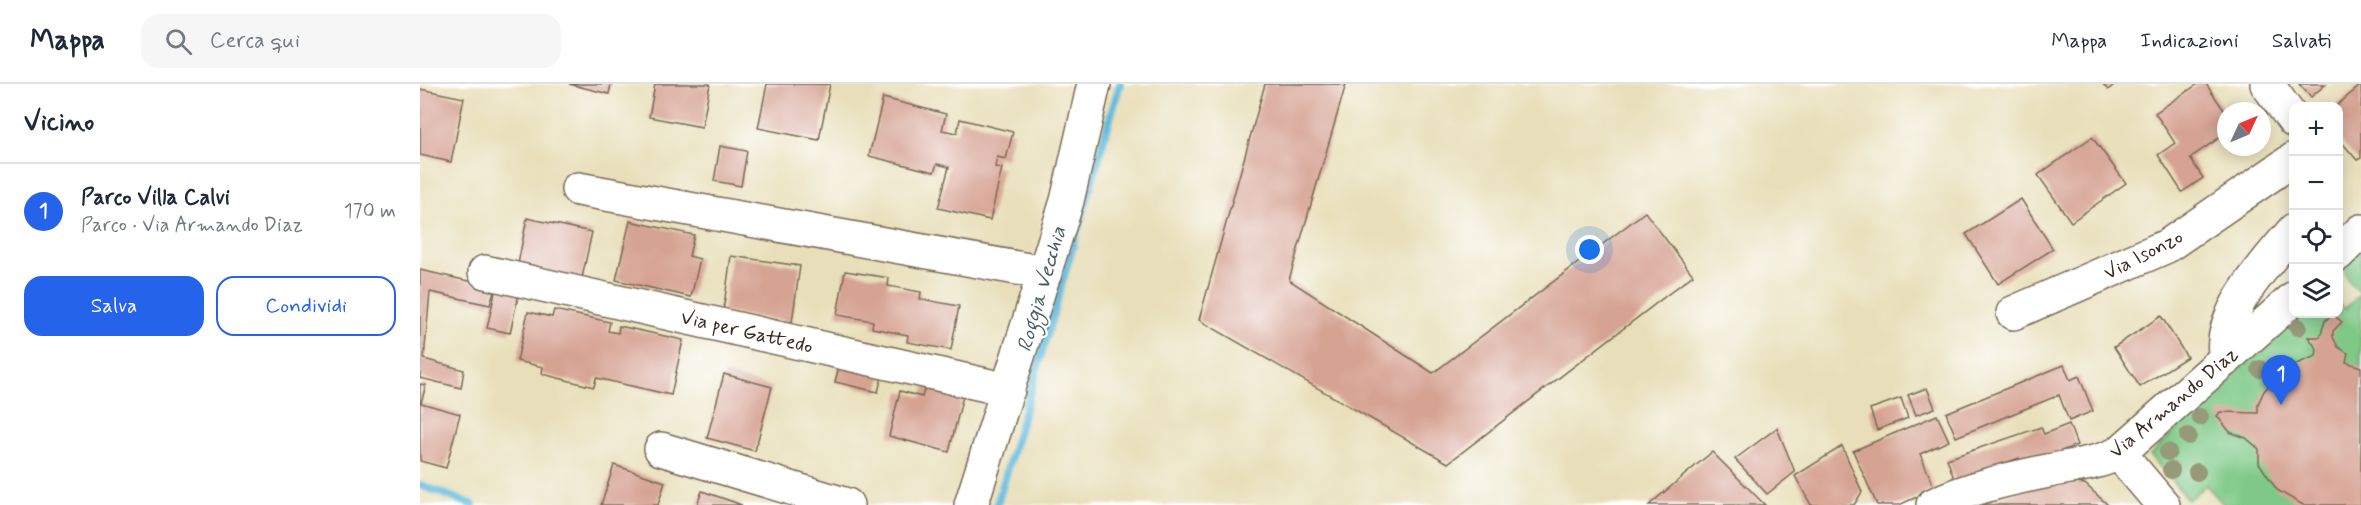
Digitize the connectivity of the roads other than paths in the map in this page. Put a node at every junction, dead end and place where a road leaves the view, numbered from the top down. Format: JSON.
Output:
{"nodes":[{"id":1,"x":1094,"y":84,"type":"edge"},
{"id":2,"x":2267,"y":84,"type":"edge"},
{"id":3,"x":2289,"y":114,"type":"edge"},
{"id":4,"x":2289,"y":162,"type":"edge"},
{"id":5,"x":578,"y":189,"type":"dead end"},
{"id":6,"x":2361,"y":231,"type":"edge"},
{"id":7,"x":2289,"y":236,"type":"edge"},
{"id":8,"x":2343,"y":249,"type":"edge"},
{"id":9,"x":485,"y":272,"type":"dead end"},
{"id":10,"x":1045,"y":273,"type":"junction"},
{"id":11,"x":2289,"y":302,"type":"edge"},
{"id":12,"x":2013,"y":314,"type":"dead end"},
{"id":13,"x":2226,"y":359,"type":"junction"},
{"id":14,"x":1008,"y":390,"type":"junction"},
{"id":15,"x":661,"y":449,"type":"dead end"},
{"id":16,"x":2119,"y":453,"type":"junction"},
{"id":17,"x":847,"y":505,"type":"edge"},
{"id":18,"x":971,"y":505,"type":"edge"},
{"id":19,"x":1933,"y":505,"type":"edge"},
{"id":20,"x":2163,"y":505,"type":"edge"}],
"edges":[{"from":1,"to":10,"type":"street"},
{"from":2,"to":3,"type":"street"},
{"from":4,"to":12,"type":"street","name":"Via Isonzo"},
{"from":5,"to":10,"type":"street"},
{"from":6,"to":8,"type":"street"},
{"from":7,"to":13,"type":"street"},
{"from":9,"to":14,"type":"street","name":"Via per Gattedo"},
{"from":10,"to":14,"type":"street"},
{"from":11,"to":13,"type":"street","name":"Via Armando Diaz"},
{"from":13,"to":16,"type":"street","name":"Via Armando Diaz"},
{"from":14,"to":18,"type":"street"},
{"from":15,"to":17,"type":"street"},
{"from":16,"to":19,"type":"street","name":"Via Armando Diaz"},
{"from":16,"to":20,"type":"street"}]}
